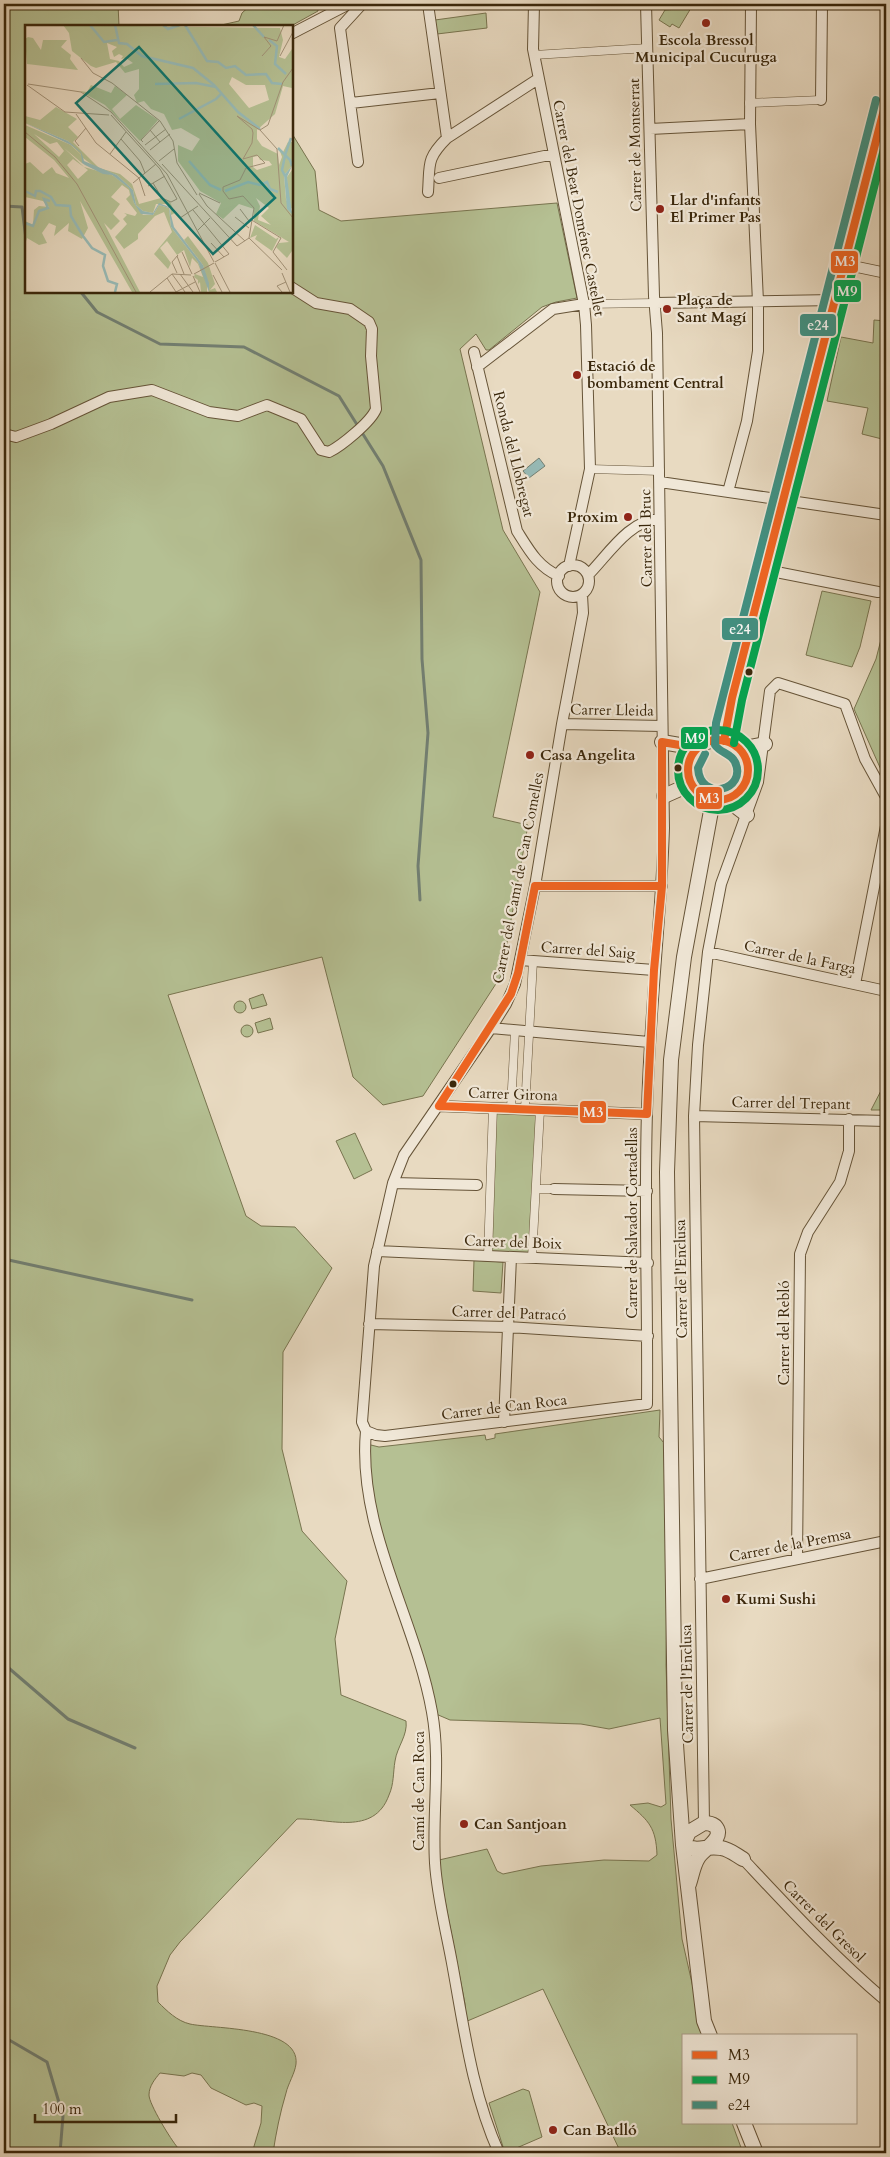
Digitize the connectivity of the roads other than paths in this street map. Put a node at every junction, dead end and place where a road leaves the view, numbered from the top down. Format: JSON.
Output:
{"nodes":[{"id":1,"x":346,"y":4,"type":"edge"},
{"id":2,"x":362,"y":4,"type":"edge"},
{"id":3,"x":428,"y":4,"type":"edge"},
{"id":4,"x":534,"y":4,"type":"edge"},
{"id":5,"x":646,"y":4,"type":"edge"},
{"id":6,"x":751,"y":4,"type":"edge"},
{"id":7,"x":822,"y":4,"type":"edge"},
{"id":8,"x":292,"y":33,"type":"edge"},
{"id":9,"x":648,"y":48,"type":"junction"},
{"id":10,"x":534,"y":55,"type":"junction"},
{"id":11,"x":538,"y":79,"type":"junction"},
{"id":12,"x":440,"y":93,"type":"junction"},
{"id":13,"x":821,"y":100,"type":"joint"},
{"id":14,"x":886,"y":102,"type":"edge"},
{"id":15,"x":351,"y":103,"type":"junction"},
{"id":16,"x":750,"y":103,"type":"junction"},
{"id":17,"x":750,"y":124,"type":"junction"},
{"id":18,"x":650,"y":129,"type":"junction"},
{"id":19,"x":447,"y":138,"type":"junction"},
{"id":20,"x":554,"y":154,"type":"junction"},
{"id":21,"x":358,"y":162,"type":"dead end"},
{"id":22,"x":439,"y":178,"type":"dead end"},
{"id":23,"x":428,"y":192,"type":"dead end"},
{"id":24,"x":844,"y":264,"type":"junction"},
{"id":25,"x":886,"y":273,"type":"edge"},
{"id":26,"x":292,"y":288,"type":"edge"},
{"id":27,"x":834,"y":300,"type":"junction"},
{"id":28,"x":758,"y":302,"type":"junction"},
{"id":29,"x":656,"y":303,"type":"junction"},
{"id":30,"x":584,"y":304,"type":"junction"},
{"id":31,"x":474,"y":352,"type":"dead end"},
{"id":32,"x":478,"y":366,"type":"junction"},
{"id":33,"x":4,"y":434,"type":"edge"},
{"id":34,"x":590,"y":469,"type":"junction"},
{"id":35,"x":660,"y":471,"type":"junction"},
{"id":36,"x":660,"y":482,"type":"junction"},
{"id":37,"x":728,"y":492,"type":"junction"},
{"id":38,"x":785,"y":500,"type":"junction"},
{"id":39,"x":886,"y":515,"type":"edge"},
{"id":40,"x":660,"y":519,"type":"junction"},
{"id":41,"x":569,"y":566,"type":"junction"},
{"id":42,"x":766,"y":570,"type":"junction"},
{"id":43,"x":588,"y":575,"type":"junction"},
{"id":44,"x":559,"y":576,"type":"junction"},
{"id":45,"x":878,"y":592,"type":"dead end"},
{"id":46,"x":582,"y":595,"type":"junction"},
{"id":47,"x":562,"y":724,"type":"junction"},
{"id":48,"x":662,"y":726,"type":"junction"},
{"id":49,"x":724,"y":741,"type":"junction"},
{"id":50,"x":662,"y":742,"type":"junction"},
{"id":51,"x":765,"y":744,"type":"junction"},
{"id":52,"x":697,"y":748,"type":"junction"},
{"id":53,"x":738,"y":749,"type":"junction"},
{"id":54,"x":691,"y":784,"type":"junction"},
{"id":55,"x":664,"y":796,"type":"junction"},
{"id":56,"x":886,"y":797,"type":"edge"},
{"id":57,"x":719,"y":799,"type":"junction"},
{"id":58,"x":748,"y":815,"type":"junction"},
{"id":59,"x":886,"y":826,"type":"edge"},
{"id":60,"x":535,"y":886,"type":"junction"},
{"id":61,"x":662,"y":886,"type":"junction"},
{"id":62,"x":708,"y":952,"type":"junction"},
{"id":63,"x":520,"y":960,"type":"junction"},
{"id":64,"x":533,"y":961,"type":"junction"},
{"id":65,"x":654,"y":970,"type":"junction"},
{"id":66,"x":855,"y":984,"type":"junction"},
{"id":67,"x":886,"y":991,"type":"edge"},
{"id":68,"x":491,"y":1028,"type":"junction"},
{"id":69,"x":515,"y":1030,"type":"junction"},
{"id":70,"x":529,"y":1031,"type":"junction"},
{"id":71,"x":649,"y":1042,"type":"junction"},
{"id":72,"x":439,"y":1106,"type":"junction"},
{"id":73,"x":493,"y":1107,"type":"junction"},
{"id":74,"x":511,"y":1108,"type":"junction"},
{"id":75,"x":525,"y":1109,"type":"junction"},
{"id":76,"x":540,"y":1110,"type":"junction"},
{"id":77,"x":647,"y":1114,"type":"junction"},
{"id":78,"x":694,"y":1116,"type":"junction"},
{"id":79,"x":849,"y":1119,"type":"junction"},
{"id":80,"x":886,"y":1121,"type":"edge"},
{"id":81,"x":393,"y":1183,"type":"junction"},
{"id":82,"x":476,"y":1185,"type":"joint"},
{"id":83,"x":491,"y":1185,"type":"junction"},
{"id":84,"x":536,"y":1189,"type":"junction"},
{"id":85,"x":554,"y":1189,"type":"joint"},
{"id":86,"x":647,"y":1191,"type":"junction"},
{"id":87,"x":377,"y":1251,"type":"junction"},
{"id":88,"x":488,"y":1256,"type":"junction"},
{"id":89,"x":511,"y":1257,"type":"junction"},
{"id":90,"x":532,"y":1258,"type":"junction"},
{"id":91,"x":648,"y":1263,"type":"junction"},
{"id":92,"x":369,"y":1324,"type":"junction"},
{"id":93,"x":507,"y":1327,"type":"junction"},
{"id":94,"x":648,"y":1336,"type":"junction"},
{"id":95,"x":647,"y":1404,"type":"joint"},
{"id":96,"x":504,"y":1422,"type":"junction"},
{"id":97,"x":366,"y":1431,"type":"junction"},
{"id":98,"x":886,"y":1541,"type":"edge"},
{"id":99,"x":797,"y":1559,"type":"junction"},
{"id":100,"x":700,"y":1579,"type":"junction"},
{"id":101,"x":680,"y":1799,"type":"junction"},
{"id":102,"x":704,"y":1823,"type":"junction"},
{"id":103,"x":717,"y":1830,"type":"junction"},
{"id":104,"x":682,"y":1845,"type":"junction"},
{"id":105,"x":707,"y":1847,"type":"junction"},
{"id":106,"x":743,"y":1859,"type":"junction"},
{"id":107,"x":688,"y":1890,"type":"junction"},
{"id":108,"x":886,"y":2001,"type":"edge"},
{"id":109,"x":709,"y":2034,"type":"edge"},
{"id":110,"x":744,"y":2124,"type":"edge"},
{"id":111,"x":499,"y":2153,"type":"edge"},
{"id":112,"x":756,"y":2153,"type":"edge"}],
"edges":[{"from":1,"to":8,"type":"street"},
{"from":2,"to":15,"type":"street"},
{"from":3,"to":12,"type":"street"},
{"from":4,"to":10,"type":"street","name":"Carrer del Beat Doménec Castellet"},
{"from":5,"to":9,"type":"street","name":"Carrer de Montserrat"},
{"from":6,"to":16,"type":"street"},
{"from":7,"to":13,"type":"street"},
{"from":9,"to":10,"type":"street"},
{"from":9,"to":18,"type":"street","name":"Carrer de Montserrat"},
{"from":10,"to":11,"type":"street","name":"Carrer del Beat Doménec Castellet"},
{"from":11,"to":19,"type":"street"},
{"from":11,"to":20,"type":"street","name":"Carrer del Beat Doménec Castellet"},
{"from":12,"to":15,"type":"street"},
{"from":12,"to":19,"type":"street"},
{"from":13,"to":16,"type":"street"},
{"from":14,"to":24,"type":"street"},
{"from":15,"to":21,"type":"street"},
{"from":16,"to":17,"type":"street"},
{"from":17,"to":18,"type":"street"},
{"from":17,"to":28,"type":"street"},
{"from":18,"to":29,"type":"street","name":"Carrer de Montserrat"},
{"from":19,"to":23,"type":"street"},
{"from":20,"to":22,"type":"street"},
{"from":20,"to":30,"type":"street","name":"Carrer del Beat Doménec Castellet"},
{"from":24,"to":25,"type":"street"},
{"from":24,"to":27,"type":"street"},
{"from":26,"to":33,"type":"street"},
{"from":27,"to":28,"type":"street"},
{"from":27,"to":38,"type":"street"},
{"from":28,"to":29,"type":"street"},
{"from":28,"to":37,"type":"street"},
{"from":29,"to":30,"type":"street"},
{"from":29,"to":35,"type":"street","name":"Carrer del Bruc"},
{"from":30,"to":32,"type":"street"},
{"from":30,"to":34,"type":"street","name":"Carrer del Beat Doménec Castellet"},
{"from":31,"to":32,"type":"street","name":"Ronda del Llobregat"},
{"from":32,"to":44,"type":"street","name":"Ronda del Llobregat"},
{"from":34,"to":35,"type":"street"},
{"from":34,"to":41,"type":"street","name":"Carrer del Beat Doménec Castellet"},
{"from":35,"to":36,"type":"street","name":"Carrer del Bruc"},
{"from":36,"to":37,"type":"street"},
{"from":36,"to":40,"type":"street","name":"Carrer del Bruc"},
{"from":37,"to":38,"type":"street"},
{"from":38,"to":39,"type":"street"},
{"from":38,"to":42,"type":"street"},
{"from":40,"to":43,"type":"street"},
{"from":40,"to":48,"type":"street","name":"Carrer del Bruc"},
{"from":41,"to":43,"type":"street"},
{"from":41,"to":44,"type":"street"},
{"from":42,"to":45,"type":"street"},
{"from":42,"to":49,"type":"street"},
{"from":43,"to":46,"type":"street"},
{"from":44,"to":46,"type":"street"},
{"from":46,"to":47,"type":"street","name":"Carrer del Camí de Can Comelles"},
{"from":47,"to":48,"type":"street","name":"Carrer Lleida"},
{"from":47,"to":60,"type":"street","name":"Carrer del Camí de Can Comelles"},
{"from":48,"to":50,"type":"street","name":"Carrer del Bruc"},
{"from":49,"to":52,"type":"street"},
{"from":49,"to":53,"type":"street"},
{"from":50,"to":52,"type":"street"},
{"from":50,"to":55,"type":"street","name":"Carrer de Salvador Cortadellas"},
{"from":51,"to":53,"type":"street"},
{"from":51,"to":56,"type":"street","name":"Carrer de l'Enclusa"},
{"from":51,"to":58,"type":"street","name":"Carrer de l'Enclusa"},
{"from":52,"to":54,"type":"street"},
{"from":53,"to":57,"type":"street"},
{"from":54,"to":55,"type":"street"},
{"from":54,"to":57,"type":"street"},
{"from":55,"to":61,"type":"street","name":"Carrer de Salvador Cortadellas"},
{"from":57,"to":58,"type":"street"},
{"from":57,"to":101,"type":"street"},
{"from":58,"to":62,"type":"street","name":"Carrer de l'Enclusa"},
{"from":59,"to":66,"type":"street"},
{"from":60,"to":61,"type":"street"},
{"from":60,"to":63,"type":"street","name":"Carrer del Camí de Can Comelles"},
{"from":61,"to":65,"type":"street","name":"Carrer de Salvador Cortadellas"},
{"from":62,"to":66,"type":"street","name":"Carrer de la Farga"},
{"from":62,"to":78,"type":"street","name":"Carrer de l'Enclusa"},
{"from":63,"to":64,"type":"street","name":"Carrer del Saig"},
{"from":63,"to":68,"type":"street","name":"Carrer del Camí de Can Comelles"},
{"from":64,"to":65,"type":"street","name":"Carrer del Saig"},
{"from":64,"to":70,"type":"street"},
{"from":65,"to":71,"type":"street","name":"Carrer de Salvador Cortadellas"},
{"from":66,"to":67,"type":"street","name":"Carrer de la Farga"},
{"from":68,"to":69,"type":"street"},
{"from":68,"to":72,"type":"street","name":"Carrer del Camí de Can Comelles"},
{"from":69,"to":70,"type":"street"},
{"from":69,"to":74,"type":"street"},
{"from":70,"to":71,"type":"street"},
{"from":70,"to":75,"type":"street"},
{"from":71,"to":77,"type":"street","name":"Carrer de Salvador Cortadellas"},
{"from":72,"to":73,"type":"street","name":"Carrer Girona"},
{"from":72,"to":81,"type":"street","name":"Carrer del Camí de Can Comelles"},
{"from":73,"to":74,"type":"street","name":"Carrer Girona"},
{"from":73,"to":83,"type":"street"},
{"from":74,"to":75,"type":"street","name":"Carrer Girona"},
{"from":75,"to":76,"type":"street","name":"Carrer Girona"},
{"from":76,"to":77,"type":"street","name":"Carrer Girona"},
{"from":76,"to":84,"type":"street"},
{"from":77,"to":86,"type":"street","name":"Carrer de Salvador Cortadellas"},
{"from":78,"to":79,"type":"street","name":"Carrer del Trepant"},
{"from":78,"to":100,"type":"street","name":"Carrer de l'Enclusa"},
{"from":79,"to":80,"type":"street","name":"Carrer del Trepant"},
{"from":79,"to":99,"type":"street","name":"Carrer del Rebló"},
{"from":81,"to":82,"type":"street"},
{"from":81,"to":87,"type":"street","name":"Carrer del Camí de Can Comelles"},
{"from":82,"to":83,"type":"street"},
{"from":83,"to":88,"type":"street"},
{"from":84,"to":85,"type":"street"},
{"from":84,"to":90,"type":"street"},
{"from":85,"to":86,"type":"street"},
{"from":86,"to":91,"type":"street","name":"Carrer de Salvador Cortadellas"},
{"from":87,"to":88,"type":"street","name":"Carrer del Boix"},
{"from":87,"to":92,"type":"street","name":"Carrer del Camí de Can Comelles"},
{"from":88,"to":89,"type":"street","name":"Carrer del Boix"},
{"from":89,"to":90,"type":"street","name":"Carrer del Boix"},
{"from":89,"to":93,"type":"street"},
{"from":90,"to":91,"type":"street","name":"Carrer del Boix"},
{"from":91,"to":94,"type":"street","name":"Carrer de Salvador Cortadellas"},
{"from":92,"to":93,"type":"street","name":"Carrer del Patracó"},
{"from":92,"to":97,"type":"street","name":"Carrer del Camí de Can Comelles"},
{"from":93,"to":94,"type":"street","name":"Carrer del Patracó"},
{"from":93,"to":96,"type":"street"},
{"from":94,"to":95,"type":"street","name":"Carrer de Salvador Cortadellas"},
{"from":95,"to":96,"type":"street","name":"Carrer de Can Roca"},
{"from":96,"to":97,"type":"street","name":"Carrer de Can Roca"},
{"from":97,"to":111,"type":"street","name":"Camí de Can Roca"},
{"from":98,"to":99,"type":"street","name":"Carrer de la Premsa"},
{"from":99,"to":100,"type":"street","name":"Carrer de la Premsa"},
{"from":100,"to":102,"type":"street","name":"Carrer de l'Enclusa"},
{"from":101,"to":102,"type":"street"},
{"from":101,"to":104,"type":"street"},
{"from":102,"to":103,"type":"street"},
{"from":102,"to":104,"type":"street"},
{"from":103,"to":105,"type":"street"},
{"from":103,"to":106,"type":"street"},
{"from":104,"to":105,"type":"street"},
{"from":104,"to":107,"type":"street"},
{"from":105,"to":106,"type":"street"},
{"from":105,"to":107,"type":"street"},
{"from":106,"to":108,"type":"street","name":"Carrer del Gresol"},
{"from":107,"to":109,"type":"street"},
{"from":110,"to":112,"type":"street"}]}
